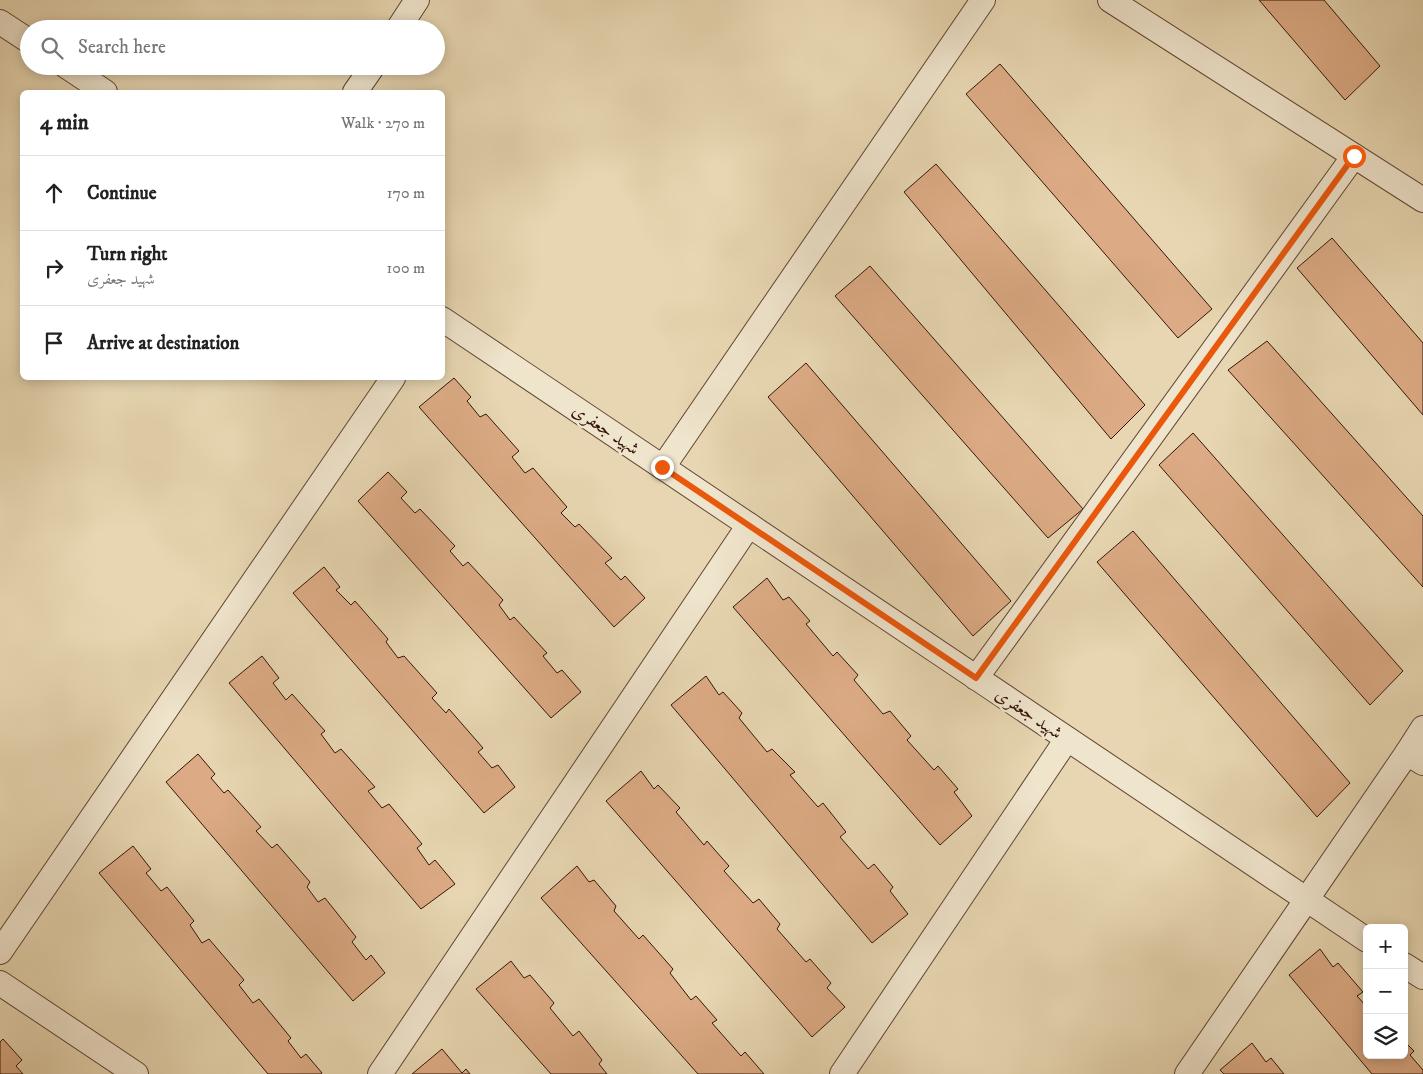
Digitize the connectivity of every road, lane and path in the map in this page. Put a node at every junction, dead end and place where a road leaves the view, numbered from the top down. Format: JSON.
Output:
{"nodes":[{"id":1,"x":417,"y":0,"type":"edge"},
{"id":2,"x":983,"y":0,"type":"edge"},
{"id":3,"x":1110,"y":0,"type":"edge"},
{"id":4,"x":404,"y":20,"type":"edge"},
{"id":5,"x":0,"y":22,"type":"edge"},
{"id":6,"x":20,"y":35,"type":"edge"},
{"id":7,"x":80,"y":75,"type":"edge"},
{"id":8,"x":367,"y":75,"type":"edge"},
{"id":9,"x":102,"y":90,"type":"edge"},
{"id":10,"x":356,"y":90,"type":"edge"},
{"id":11,"x":1354,"y":156,"type":"junction"},
{"id":12,"x":1423,"y":200,"type":"edge"},
{"id":13,"x":445,"y":321,"type":"edge"},
{"id":14,"x":392,"y":380,"type":"edge"},
{"id":15,"x":662,"y":467,"type":"junction"},
{"id":16,"x":749,"y":525,"type":"junction"},
{"id":17,"x":976,"y":678,"type":"junction"},
{"id":18,"x":1423,"y":728,"type":"edge"},
{"id":19,"x":1067,"y":739,"type":"junction"},
{"id":20,"x":1415,"y":758,"type":"edge"},
{"id":21,"x":1307,"y":900,"type":"junction"},
{"id":22,"x":1363,"y":937,"type":"edge"},
{"id":23,"x":0,"y":952,"type":"edge"},
{"id":24,"x":1408,"y":968,"type":"edge"},
{"id":25,"x":1423,"y":978,"type":"edge"},
{"id":26,"x":0,"y":983,"type":"edge"},
{"id":27,"x":136,"y":1074,"type":"edge"},
{"id":28,"x":380,"y":1074,"type":"edge"},
{"id":29,"x":842,"y":1074,"type":"edge"},
{"id":30,"x":1187,"y":1074,"type":"edge"}],
"edges":[{"from":1,"to":4,"type":"street"},
{"from":2,"to":15,"type":"street"},
{"from":3,"to":11,"type":"street"},
{"from":5,"to":6,"type":"street"},
{"from":7,"to":9,"type":"street"},
{"from":8,"to":10,"type":"street"},
{"from":11,"to":12,"type":"street"},
{"from":11,"to":17,"type":"street"},
{"from":13,"to":15,"type":"street","name":"شهید جعفری"},
{"from":14,"to":23,"type":"street"},
{"from":15,"to":16,"type":"street","name":"شهید جعفری"},
{"from":16,"to":17,"type":"street","name":"شهید جعفری"},
{"from":16,"to":28,"type":"street"},
{"from":17,"to":19,"type":"street","name":"شهید جعفری"},
{"from":18,"to":20,"type":"street"},
{"from":19,"to":21,"type":"street","name":"شهید جعفری"},
{"from":19,"to":29,"type":"street"},
{"from":20,"to":21,"type":"street"},
{"from":21,"to":22,"type":"street","name":"شهید جعفری"},
{"from":21,"to":30,"type":"street"},
{"from":24,"to":25,"type":"street"},
{"from":26,"to":27,"type":"street"}]}
